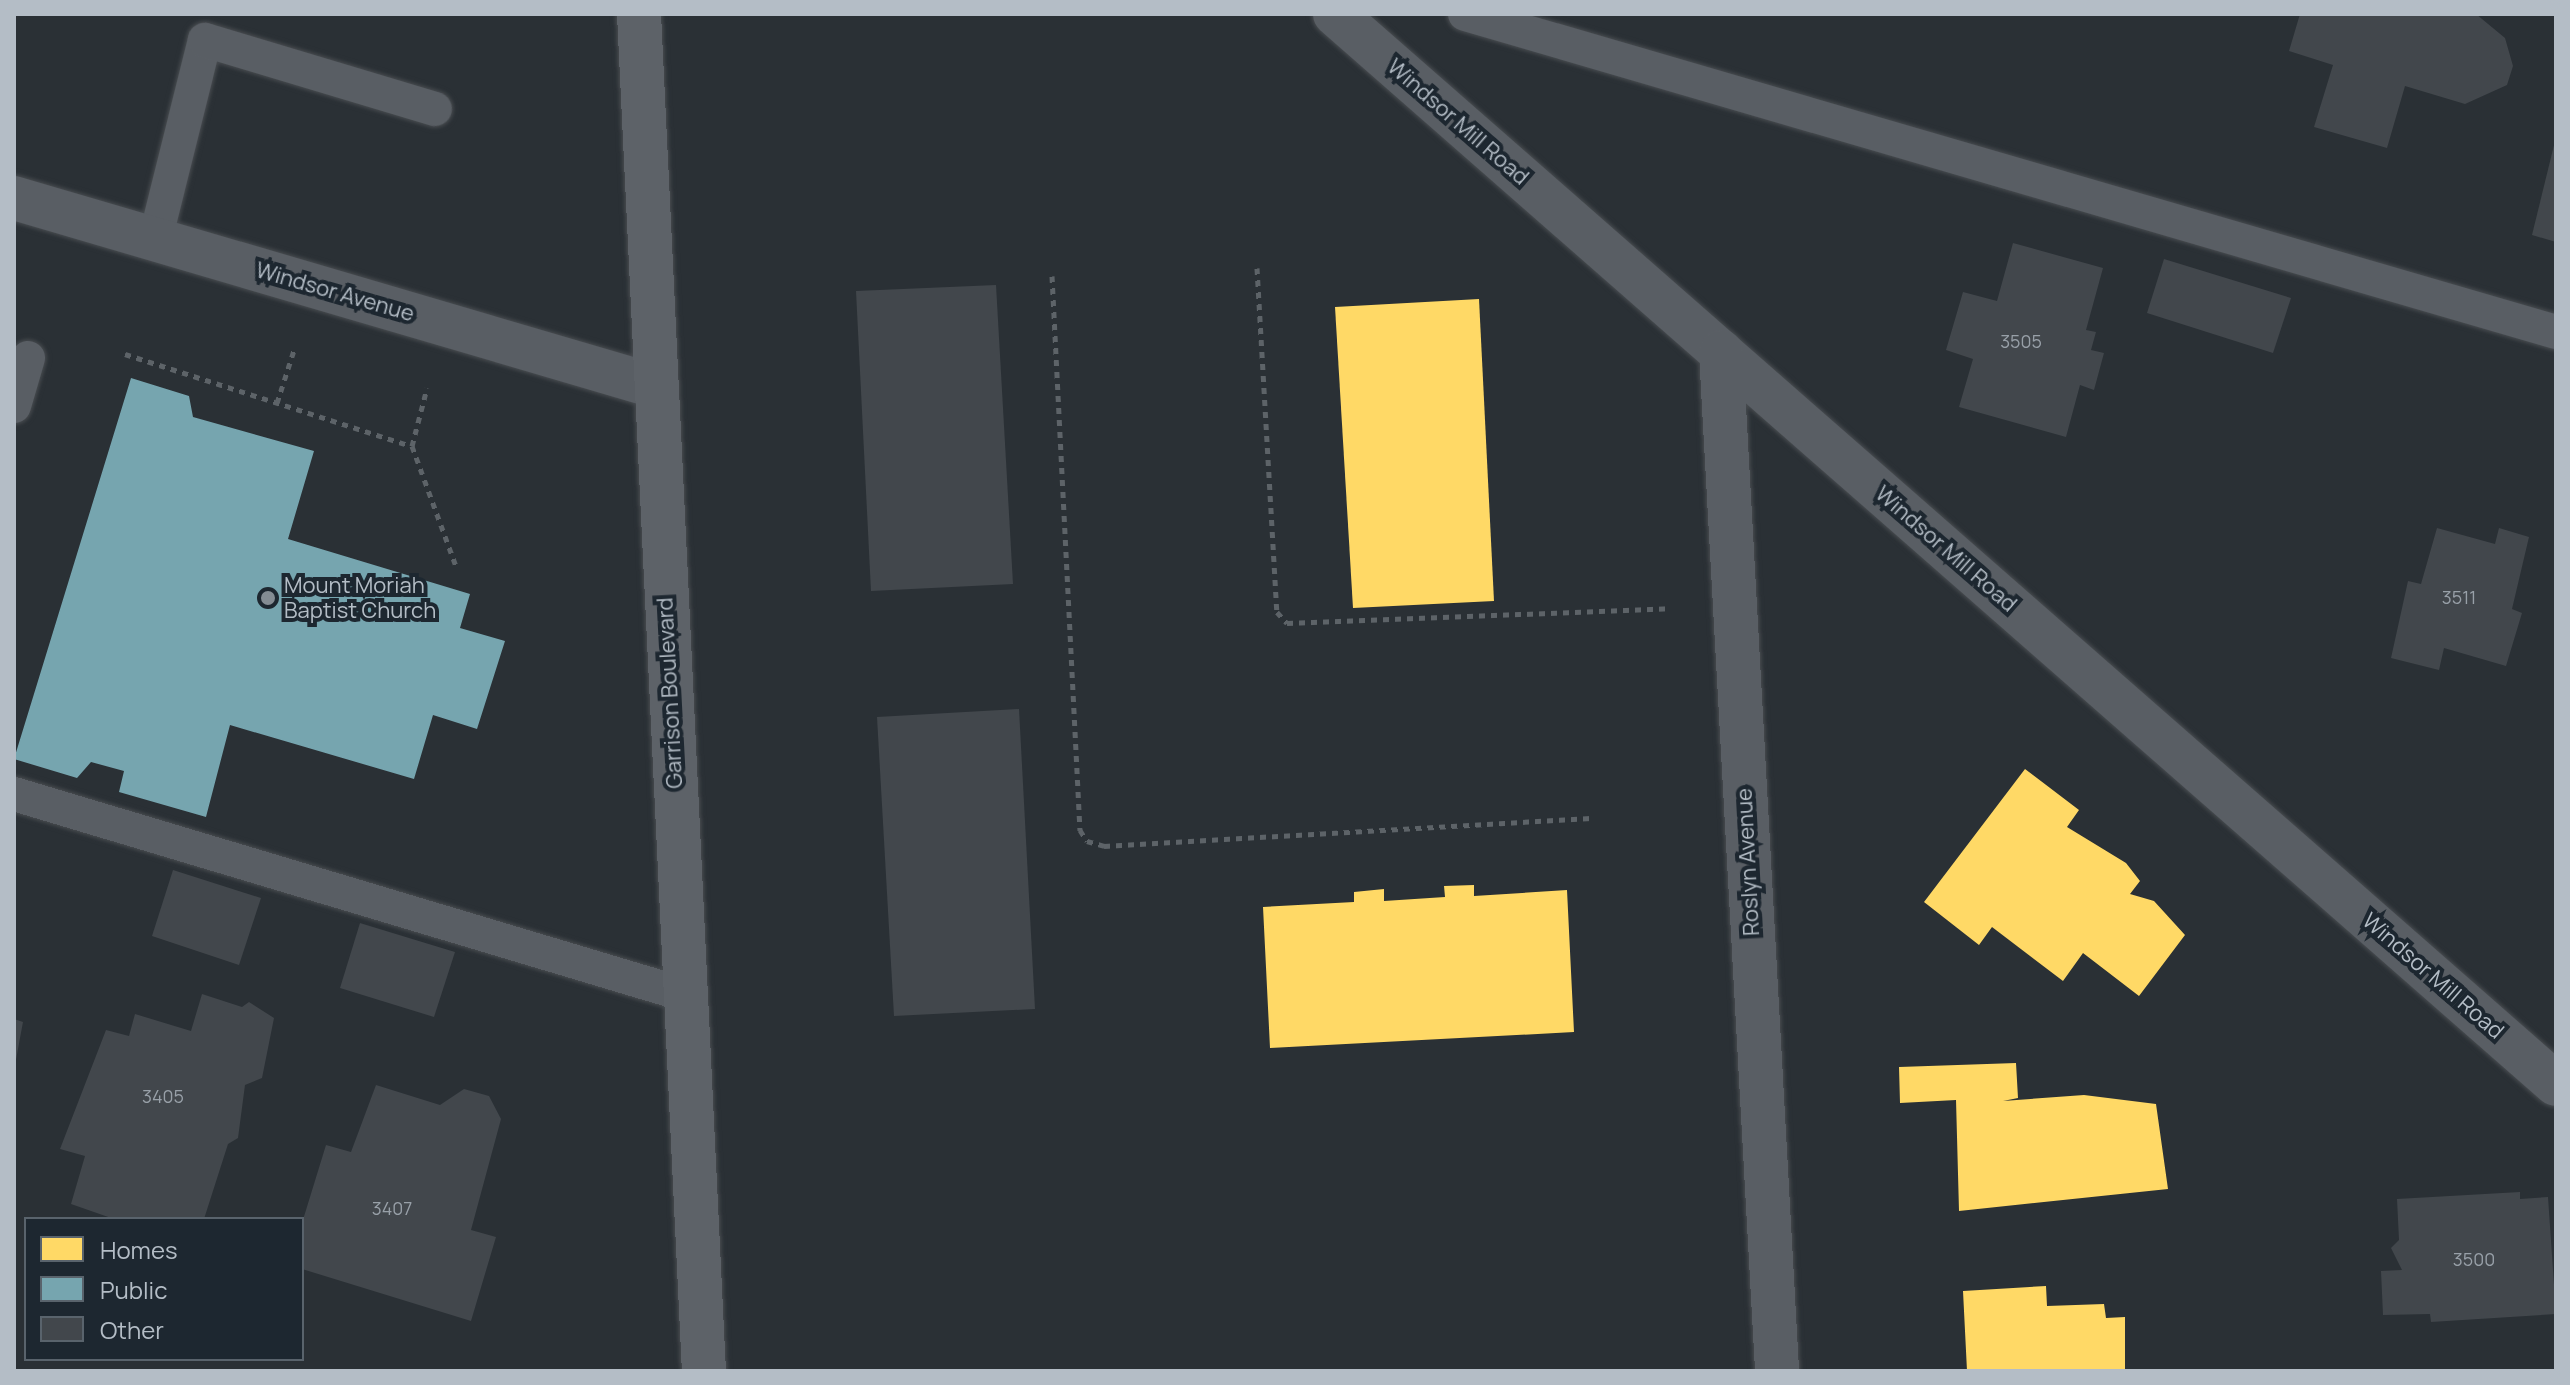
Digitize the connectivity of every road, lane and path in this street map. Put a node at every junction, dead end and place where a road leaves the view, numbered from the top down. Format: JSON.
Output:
{"nodes":[{"id":1,"x":639,"y":14,"type":"edge"},
{"id":2,"x":1335,"y":14,"type":"edge"},
{"id":3,"x":1465,"y":14,"type":"edge"},
{"id":4,"x":435,"y":109,"type":"dead end"},
{"id":5,"x":14,"y":198,"type":"edge"},
{"id":6,"x":155,"y":240,"type":"junction"},
{"id":7,"x":1257,"y":268,"type":"dead end"},
{"id":8,"x":1052,"y":276,"type":"dead end"},
{"id":9,"x":2556,"y":332,"type":"edge"},
{"id":10,"x":295,"y":347,"type":"dead end"},
{"id":11,"x":1721,"y":352,"type":"junction"},
{"id":12,"x":125,"y":354,"type":"dead end"},
{"id":13,"x":28,"y":358,"type":"dead end"},
{"id":14,"x":655,"y":386,"type":"junction"},
{"id":15,"x":427,"y":388,"type":"dead end"},
{"id":16,"x":277,"y":403,"type":"junction"},
{"id":17,"x":14,"y":406,"type":"edge"},
{"id":18,"x":412,"y":446,"type":"junction"},
{"id":19,"x":456,"y":566,"type":"dead end"},
{"id":20,"x":1670,"y":608,"type":"dead end"},
{"id":21,"x":14,"y":794,"type":"edge"},
{"id":22,"x":1591,"y":818,"type":"dead end"},
{"id":23,"x":686,"y":995,"type":"junction"},
{"id":24,"x":2556,"y":1084,"type":"edge"},
{"id":25,"x":704,"y":1371,"type":"edge"},
{"id":26,"x":1777,"y":1371,"type":"edge"}],
"edges":[{"from":1,"to":14,"type":"main road","name":"Garrison Boulevard"},
{"from":2,"to":11,"type":"street","name":"Windsor Mill Road"},
{"from":3,"to":9,"type":"lane"},
{"from":4,"to":6,"type":"lane"},
{"from":5,"to":6,"type":"street","name":"Windsor Avenue"},
{"from":6,"to":14,"type":"street","name":"Windsor Avenue"},
{"from":7,"to":20,"type":"path"},
{"from":8,"to":22,"type":"path"},
{"from":10,"to":16,"type":"path"},
{"from":11,"to":24,"type":"street","name":"Windsor Mill Road"},
{"from":11,"to":26,"type":"street","name":"Roslyn Avenue"},
{"from":12,"to":16,"type":"path"},
{"from":13,"to":17,"type":"lane"},
{"from":14,"to":23,"type":"main road","name":"Garrison Boulevard"},
{"from":15,"to":18,"type":"path"},
{"from":16,"to":18,"type":"path"},
{"from":18,"to":19,"type":"path"},
{"from":21,"to":23,"type":"lane"},
{"from":23,"to":25,"type":"main road","name":"Garrison Boulevard"}]}
